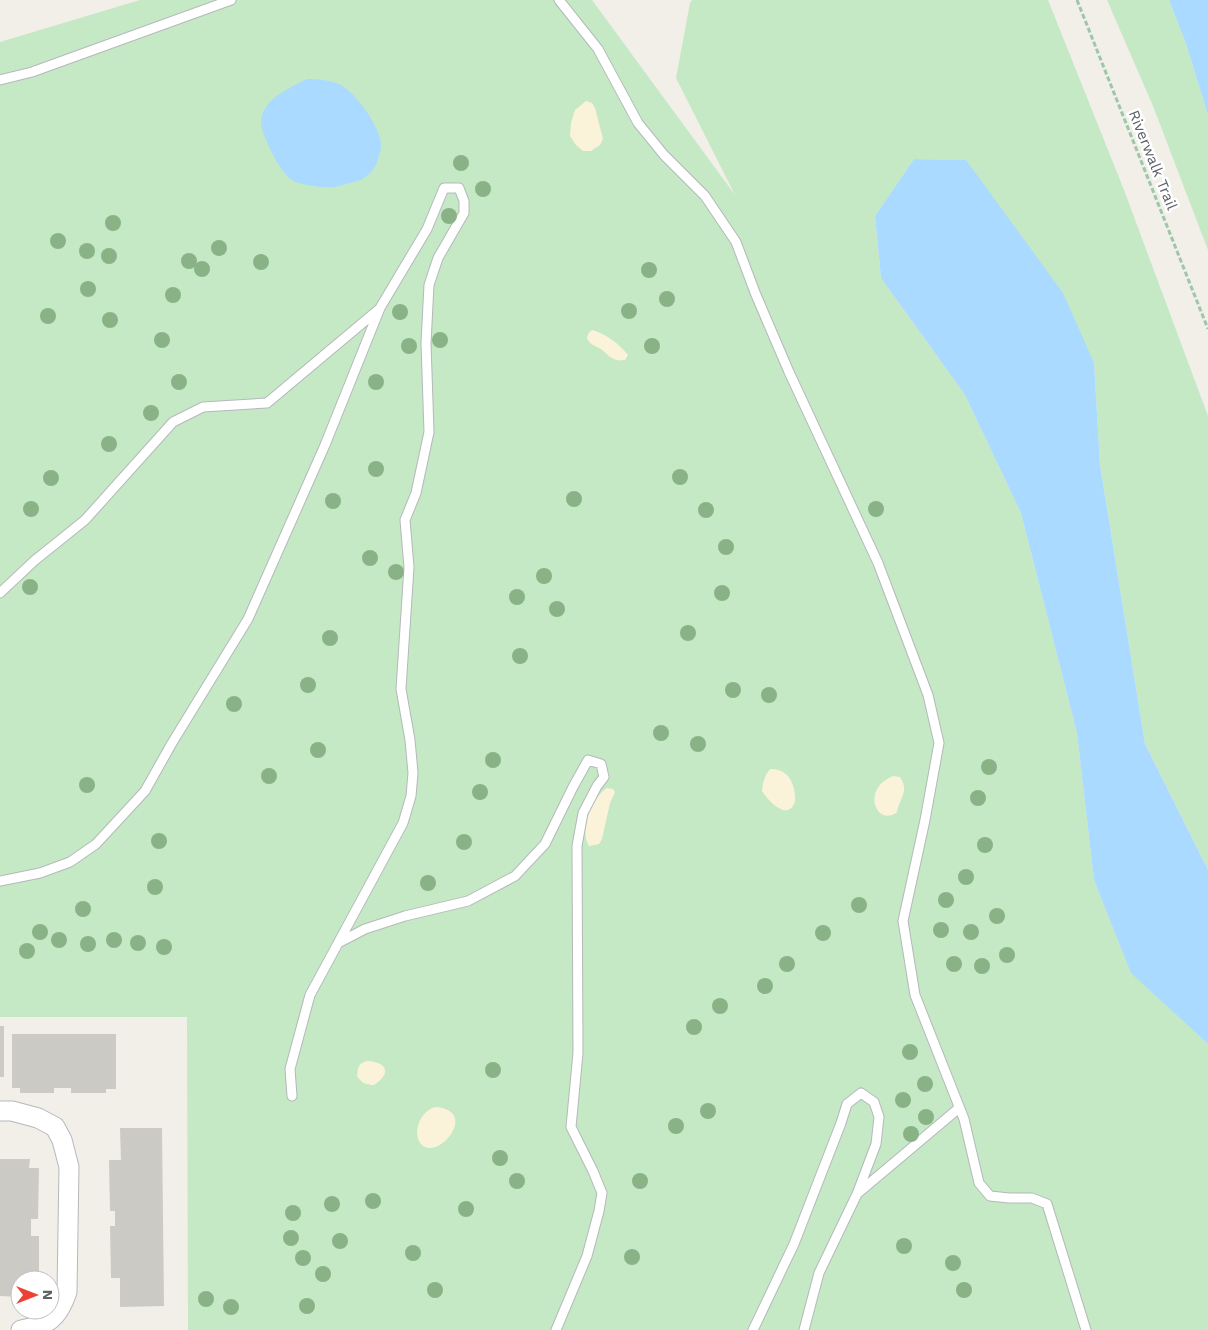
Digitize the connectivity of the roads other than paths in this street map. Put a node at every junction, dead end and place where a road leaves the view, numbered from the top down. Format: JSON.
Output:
{"nodes":[{"id":1,"x":231,"y":0,"type":"edge"},
{"id":2,"x":559,"y":0,"type":"edge"},
{"id":3,"x":0,"y":80,"type":"edge"},
{"id":4,"x":380,"y":308,"type":"junction"},
{"id":5,"x":0,"y":593,"type":"edge"},
{"id":6,"x":0,"y":881,"type":"edge"},
{"id":7,"x":338,"y":943,"type":"junction"},
{"id":8,"x":292,"y":1096,"type":"dead end"},
{"id":9,"x":959,"y":1108,"type":"junction"},
{"id":10,"x":0,"y":1111,"type":"edge"},
{"id":11,"x":857,"y":1194,"type":"junction"},
{"id":12,"x":20,"y":1330,"type":"edge"},
{"id":13,"x":556,"y":1330,"type":"edge"},
{"id":14,"x":753,"y":1330,"type":"edge"},
{"id":15,"x":804,"y":1330,"type":"edge"},
{"id":16,"x":1086,"y":1330,"type":"edge"}],
"edges":[{"from":1,"to":3,"type":"lane"},
{"from":2,"to":9,"type":"lane"},
{"from":4,"to":5,"type":"lane"},
{"from":4,"to":6,"type":"lane"},
{"from":4,"to":7,"type":"lane"},
{"from":7,"to":8,"type":"lane"},
{"from":7,"to":13,"type":"lane"},
{"from":9,"to":11,"type":"lane"},
{"from":9,"to":16,"type":"lane"},
{"from":10,"to":12,"type":"street"},
{"from":11,"to":14,"type":"lane"},
{"from":11,"to":15,"type":"lane"}]}
